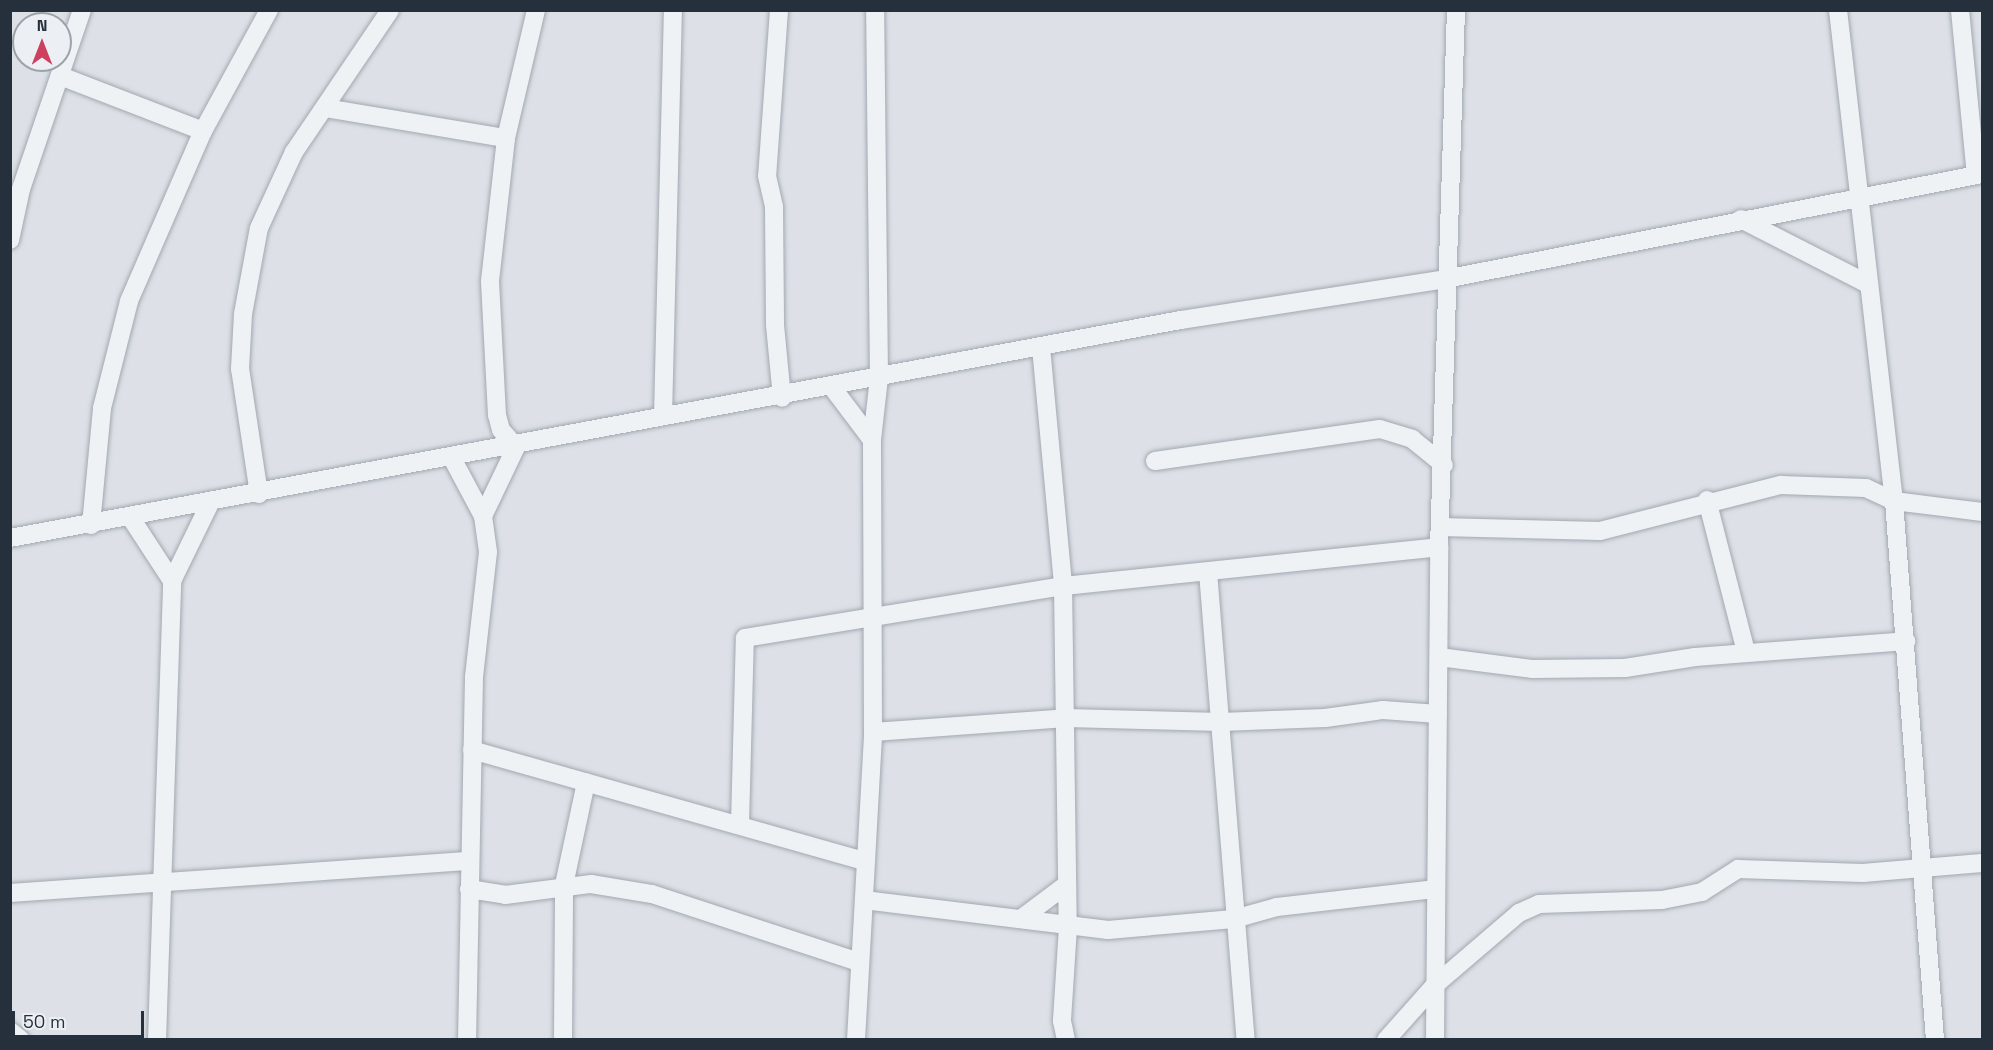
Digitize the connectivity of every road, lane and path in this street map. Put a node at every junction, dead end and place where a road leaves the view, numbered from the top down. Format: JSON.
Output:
{"nodes":[{"id":1,"x":82,"y":10,"type":"edge"},
{"id":2,"x":269,"y":10,"type":"edge"},
{"id":3,"x":390,"y":10,"type":"edge"},
{"id":4,"x":536,"y":10,"type":"edge"},
{"id":5,"x":673,"y":10,"type":"edge"},
{"id":6,"x":779,"y":10,"type":"edge"},
{"id":7,"x":875,"y":10,"type":"edge"},
{"id":8,"x":1456,"y":10,"type":"edge"},
{"id":9,"x":1838,"y":10,"type":"edge"},
{"id":10,"x":1960,"y":10,"type":"edge"},
{"id":11,"x":63,"y":77,"type":"junction"},
{"id":12,"x":326,"y":108,"type":"junction"},
{"id":13,"x":203,"y":131,"type":"junction"},
{"id":14,"x":506,"y":138,"type":"junction"},
{"id":15,"x":1979,"y":174,"type":"edge"},
{"id":16,"x":1856,"y":196,"type":"junction"},
{"id":17,"x":1741,"y":219,"type":"junction"},
{"id":18,"x":10,"y":240,"type":"edge"},
{"id":19,"x":1445,"y":279,"type":"junction"},
{"id":20,"x":1866,"y":283,"type":"junction"},
{"id":21,"x":1041,"y":347,"type":"junction"},
{"id":22,"x":879,"y":378,"type":"junction"},
{"id":23,"x":832,"y":387,"type":"junction"},
{"id":24,"x":782,"y":398,"type":"junction"},
{"id":25,"x":663,"y":416,"type":"junction"},
{"id":26,"x":872,"y":440,"type":"junction"},
{"id":27,"x":516,"y":447,"type":"junction"},
{"id":28,"x":452,"y":458,"type":"junction"},
{"id":29,"x":1155,"y":461,"type":"dead end"},
{"id":30,"x":1444,"y":465,"type":"junction"},
{"id":31,"x":259,"y":494,"type":"junction"},
{"id":32,"x":1707,"y":500,"type":"junction"},
{"id":33,"x":1894,"y":501,"type":"junction"},
{"id":34,"x":210,"y":503,"type":"junction"},
{"id":35,"x":1983,"y":512,"type":"edge"},
{"id":36,"x":483,"y":516,"type":"junction"},
{"id":37,"x":131,"y":518,"type":"junction"},
{"id":38,"x":91,"y":525,"type":"junction"},
{"id":39,"x":1440,"y":527,"type":"junction"},
{"id":40,"x":10,"y":538,"type":"edge"},
{"id":41,"x":1439,"y":547,"type":"junction"},
{"id":42,"x":1208,"y":572,"type":"junction"},
{"id":43,"x":172,"y":581,"type":"junction"},
{"id":44,"x":1063,"y":586,"type":"junction"},
{"id":45,"x":874,"y":616,"type":"junction"},
{"id":46,"x":1906,"y":641,"type":"junction"},
{"id":47,"x":1746,"y":652,"type":"junction"},
{"id":48,"x":1439,"y":657,"type":"junction"},
{"id":49,"x":1438,"y":714,"type":"junction"},
{"id":50,"x":1066,"y":718,"type":"junction"},
{"id":51,"x":1221,"y":722,"type":"junction"},
{"id":52,"x":873,"y":732,"type":"junction"},
{"id":53,"x":472,"y":750,"type":"junction"},
{"id":54,"x":586,"y":782,"type":"junction"},
{"id":55,"x":740,"y":824,"type":"junction"},
{"id":56,"x":470,"y":861,"type":"junction"},
{"id":57,"x":865,"y":861,"type":"junction"},
{"id":58,"x":1983,"y":863,"type":"edge"},
{"id":59,"x":1924,"y":869,"type":"junction"},
{"id":60,"x":160,"y":880,"type":"junction"},
{"id":61,"x":564,"y":885,"type":"junction"},
{"id":62,"x":1066,"y":885,"type":"junction"},
{"id":63,"x":469,"y":889,"type":"junction"},
{"id":64,"x":1434,"y":889,"type":"junction"},
{"id":65,"x":10,"y":893,"type":"edge"},
{"id":66,"x":864,"y":900,"type":"junction"},
{"id":67,"x":1022,"y":918,"type":"junction"},
{"id":68,"x":1234,"y":920,"type":"junction"},
{"id":69,"x":1068,"y":927,"type":"junction"},
{"id":70,"x":859,"y":962,"type":"junction"},
{"id":71,"x":1435,"y":985,"type":"junction"},
{"id":72,"x":10,"y":1031,"type":"edge"},
{"id":73,"x":21,"y":1040,"type":"edge"},
{"id":74,"x":157,"y":1040,"type":"edge"},
{"id":75,"x":467,"y":1040,"type":"edge"},
{"id":76,"x":563,"y":1040,"type":"edge"},
{"id":77,"x":856,"y":1040,"type":"edge"},
{"id":78,"x":1066,"y":1040,"type":"edge"},
{"id":79,"x":1246,"y":1040,"type":"edge"},
{"id":80,"x":1386,"y":1040,"type":"edge"},
{"id":81,"x":1435,"y":1040,"type":"edge"},
{"id":82,"x":1935,"y":1040,"type":"edge"}],
"edges":[{"from":1,"to":11,"type":"street"},
{"from":2,"to":13,"type":"street"},
{"from":3,"to":12,"type":"street"},
{"from":4,"to":14,"type":"street"},
{"from":5,"to":25,"type":"street"},
{"from":6,"to":24,"type":"street"},
{"from":7,"to":22,"type":"street"},
{"from":8,"to":19,"type":"street"},
{"from":9,"to":16,"type":"street"},
{"from":10,"to":15,"type":"street"},
{"from":11,"to":13,"type":"street"},
{"from":11,"to":18,"type":"street"},
{"from":12,"to":14,"type":"street"},
{"from":12,"to":31,"type":"street"},
{"from":13,"to":38,"type":"street"},
{"from":14,"to":27,"type":"street"},
{"from":15,"to":16,"type":"street"},
{"from":16,"to":17,"type":"street"},
{"from":16,"to":20,"type":"street"},
{"from":17,"to":19,"type":"street"},
{"from":17,"to":20,"type":"street"},
{"from":19,"to":21,"type":"street"},
{"from":19,"to":30,"type":"street"},
{"from":20,"to":33,"type":"street"},
{"from":21,"to":22,"type":"street"},
{"from":21,"to":44,"type":"street"},
{"from":22,"to":23,"type":"street"},
{"from":22,"to":26,"type":"street"},
{"from":23,"to":24,"type":"street"},
{"from":23,"to":26,"type":"street"},
{"from":24,"to":25,"type":"street"},
{"from":25,"to":27,"type":"street"},
{"from":26,"to":45,"type":"street"},
{"from":27,"to":28,"type":"street"},
{"from":27,"to":36,"type":"street"},
{"from":28,"to":31,"type":"street"},
{"from":28,"to":36,"type":"street"},
{"from":29,"to":30,"type":"street"},
{"from":30,"to":39,"type":"street"},
{"from":31,"to":34,"type":"street"},
{"from":32,"to":33,"type":"street"},
{"from":32,"to":39,"type":"street"},
{"from":32,"to":47,"type":"street"},
{"from":33,"to":35,"type":"street"},
{"from":33,"to":46,"type":"street"},
{"from":34,"to":37,"type":"street"},
{"from":34,"to":43,"type":"street"},
{"from":36,"to":53,"type":"street"},
{"from":37,"to":38,"type":"street"},
{"from":37,"to":43,"type":"street"},
{"from":38,"to":40,"type":"street"},
{"from":39,"to":41,"type":"street"},
{"from":41,"to":42,"type":"street"},
{"from":41,"to":48,"type":"street"},
{"from":42,"to":44,"type":"street"},
{"from":42,"to":51,"type":"street"},
{"from":43,"to":60,"type":"street"},
{"from":44,"to":45,"type":"street"},
{"from":44,"to":50,"type":"street"},
{"from":45,"to":52,"type":"street"},
{"from":45,"to":55,"type":"street"},
{"from":46,"to":47,"type":"street"},
{"from":46,"to":59,"type":"street"},
{"from":47,"to":48,"type":"street"},
{"from":48,"to":49,"type":"street"},
{"from":49,"to":51,"type":"street"},
{"from":49,"to":64,"type":"street"},
{"from":50,"to":51,"type":"street"},
{"from":50,"to":52,"type":"street"},
{"from":50,"to":62,"type":"street"},
{"from":51,"to":68,"type":"street"},
{"from":52,"to":57,"type":"street"},
{"from":53,"to":54,"type":"street"},
{"from":53,"to":56,"type":"street"},
{"from":54,"to":55,"type":"street"},
{"from":54,"to":61,"type":"street"},
{"from":55,"to":57,"type":"street"},
{"from":56,"to":60,"type":"street"},
{"from":56,"to":63,"type":"street"},
{"from":57,"to":66,"type":"street"},
{"from":58,"to":59,"type":"street"},
{"from":59,"to":71,"type":"street"},
{"from":59,"to":82,"type":"street"},
{"from":60,"to":65,"type":"street"},
{"from":60,"to":74,"type":"street"},
{"from":61,"to":63,"type":"street"},
{"from":61,"to":70,"type":"street"},
{"from":61,"to":76,"type":"street"},
{"from":62,"to":67,"type":"street"},
{"from":62,"to":69,"type":"street"},
{"from":63,"to":75,"type":"street"},
{"from":64,"to":68,"type":"street"},
{"from":64,"to":71,"type":"street"},
{"from":66,"to":67,"type":"street"},
{"from":66,"to":70,"type":"street"},
{"from":67,"to":69,"type":"street"},
{"from":68,"to":69,"type":"street"},
{"from":68,"to":79,"type":"street"},
{"from":69,"to":78,"type":"street"},
{"from":70,"to":77,"type":"street"},
{"from":71,"to":80,"type":"street"},
{"from":71,"to":81,"type":"street"},
{"from":72,"to":73,"type":"street"}]}
